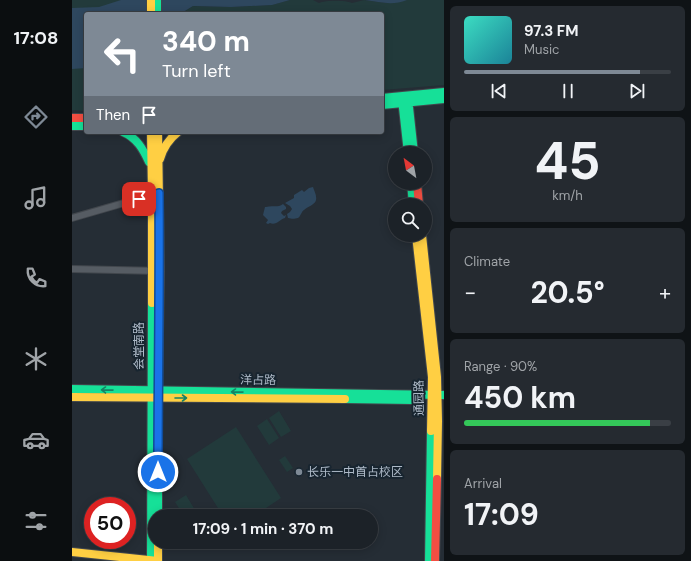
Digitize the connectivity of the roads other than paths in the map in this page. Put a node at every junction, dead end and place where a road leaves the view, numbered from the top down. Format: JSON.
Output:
{"nodes":[{"id":1,"x":151,"y":0,"type":"edge"},
{"id":2,"x":157,"y":0,"type":"edge"},
{"id":3,"x":151,"y":12,"type":"edge"},
{"id":4,"x":157,"y":12,"type":"edge"},
{"id":5,"x":444,"y":92,"type":"edge"},
{"id":6,"x":384,"y":98,"type":"edge"},
{"id":7,"x":405,"y":99,"type":"junction"},
{"id":8,"x":444,"y":99,"type":"edge"},
{"id":9,"x":384,"y":104,"type":"edge"},
{"id":10,"x":72,"y":118,"type":"edge"},
{"id":11,"x":84,"y":118,"type":"edge"},
{"id":12,"x":72,"y":126,"type":"edge"},
{"id":13,"x":84,"y":126,"type":"edge"},
{"id":14,"x":127,"y":134,"type":"edge"},
{"id":15,"x":151,"y":134,"type":"edge"},
{"id":16,"x":158,"y":134,"type":"edge"},
{"id":17,"x":176,"y":134,"type":"edge"},
{"id":18,"x":408,"y":146,"type":"edge"},
{"id":19,"x":413,"y":146,"type":"edge"},
{"id":20,"x":155,"y":168,"type":"junction"},
{"id":21,"x":156,"y":194,"type":"junction"},
{"id":22,"x":72,"y":218,"type":"edge"},
{"id":23,"x":417,"y":242,"type":"edge"},
{"id":24,"x":423,"y":242,"type":"edge"},
{"id":25,"x":72,"y":269,"type":"edge"},
{"id":26,"x":151,"y":271,"type":"junction"},
{"id":27,"x":160,"y":271,"type":"junction"},
{"id":28,"x":72,"y":389,"type":"edge"},
{"id":29,"x":154,"y":394,"type":"junction"},
{"id":30,"x":72,"y":397,"type":"edge"},
{"id":31,"x":438,"y":398,"type":"edge"},
{"id":32,"x":158,"y":509,"type":"edge"},
{"id":33,"x":157,"y":549,"type":"edge"},
{"id":34,"x":72,"y":552,"type":"edge"},
{"id":35,"x":155,"y":561,"type":"edge"},
{"id":36,"x":429,"y":561,"type":"edge"},
{"id":37,"x":435,"y":561,"type":"edge"}],
"edges":[{"from":1,"to":3,"type":"main road"},
{"from":2,"to":4,"type":"main road"},
{"from":5,"to":7,"type":"main road"},
{"from":6,"to":7,"type":"main road"},
{"from":7,"to":8,"type":"main road"},
{"from":7,"to":9,"type":"main road"},
{"from":7,"to":18,"type":"main road"},
{"from":7,"to":19,"type":"main road"},
{"from":10,"to":11,"type":"main road"},
{"from":12,"to":13,"type":"main road"},
{"from":14,"to":20,"type":"main road"},
{"from":15,"to":20,"type":"main road","name":"会堂南路"},
{"from":16,"to":20,"type":"main road","name":"会堂南路"},
{"from":17,"to":20,"type":"main road"},
{"from":20,"to":21,"type":"main road","name":"会堂南路"},
{"from":21,"to":22,"type":"street"},
{"from":21,"to":26,"type":"main road","name":"会堂南路"},
{"from":21,"to":27,"type":"main road","name":"会堂南路"},
{"from":23,"to":31,"type":"main road","name":"通园路"},
{"from":24,"to":31,"type":"main road","name":"通园路"},
{"from":25,"to":26,"type":"street"},
{"from":26,"to":27,"type":"street"},
{"from":26,"to":29,"type":"main road","name":"会堂南路"},
{"from":27,"to":29,"type":"main road","name":"会堂南路"},
{"from":29,"to":28,"type":"main road","name":"洋占路","one_way":true},
{"from":29,"to":30,"type":"main road","name":"洋占路"},
{"from":29,"to":31,"type":"main road","name":"洋占路"},
{"from":29,"to":32,"type":"main road","name":"会堂南路"},
{"from":29,"to":35,"type":"main road","name":"会堂南路"},
{"from":31,"to":36,"type":"main road","name":"通园路"},
{"from":31,"to":37,"type":"main road","name":"通园路"},
{"from":33,"to":35,"type":"main road"},
{"from":34,"to":35,"type":"main road"}]}
